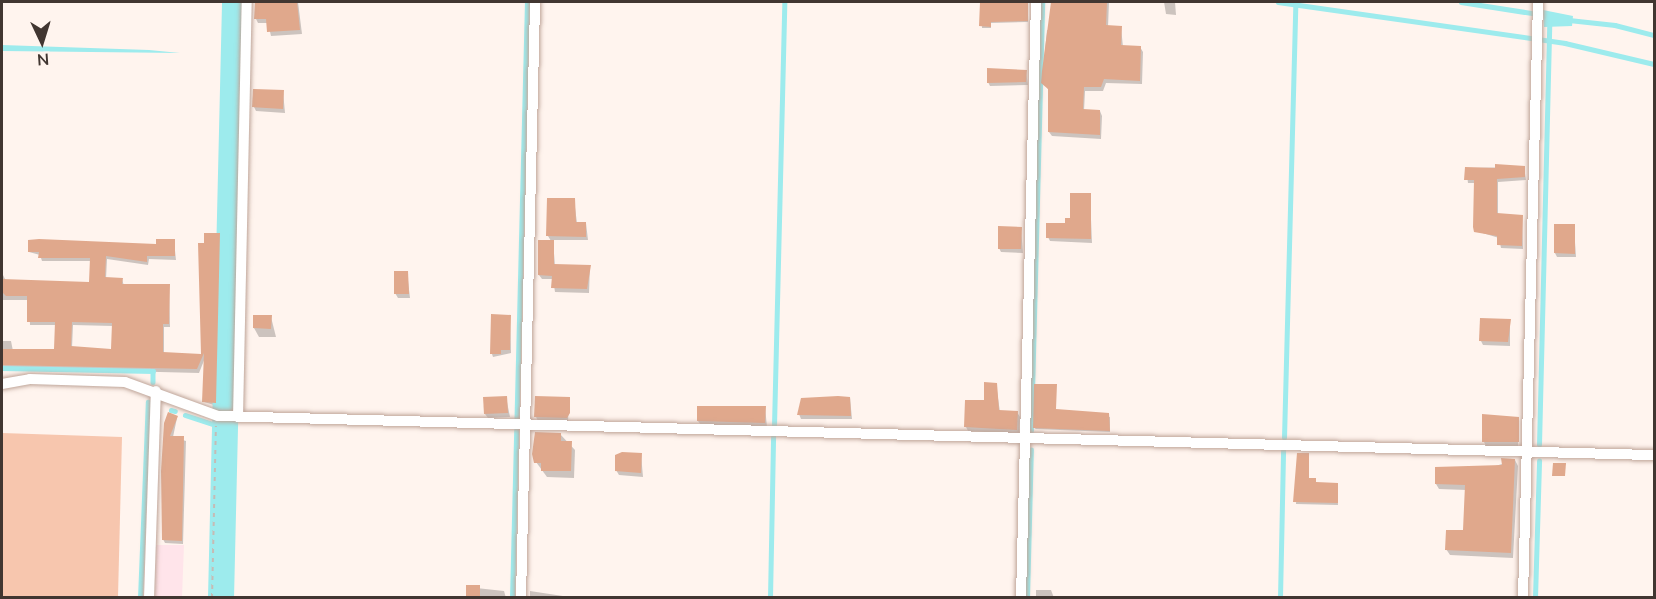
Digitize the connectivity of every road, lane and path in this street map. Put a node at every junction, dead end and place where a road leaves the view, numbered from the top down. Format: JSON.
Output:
{"nodes":[{"id":1,"x":247,"y":2,"type":"edge"},
{"id":2,"x":535,"y":2,"type":"edge"},
{"id":3,"x":1036,"y":2,"type":"edge"},
{"id":4,"x":1538,"y":4,"type":"edge"},
{"id":5,"x":2,"y":384,"type":"edge"},
{"id":6,"x":156,"y":391,"type":"junction"},
{"id":7,"x":234,"y":417,"type":"junction"},
{"id":8,"x":519,"y":425,"type":"junction"},
{"id":9,"x":216,"y":430,"type":"dead end"},
{"id":10,"x":1024,"y":439,"type":"junction"},
{"id":11,"x":1526,"y":451,"type":"junction"},
{"id":12,"x":1654,"y":455,"type":"edge"},
{"id":13,"x":149,"y":597,"type":"edge"},
{"id":14,"x":212,"y":597,"type":"edge"},
{"id":15,"x":521,"y":597,"type":"edge"},
{"id":16,"x":1021,"y":597,"type":"edge"},
{"id":17,"x":1523,"y":597,"type":"edge"}],
"edges":[{"from":1,"to":7,"type":"street"},
{"from":2,"to":8,"type":"street"},
{"from":3,"to":10,"type":"street"},
{"from":4,"to":11,"type":"street"},
{"from":5,"to":6,"type":"street"},
{"from":6,"to":7,"type":"street"},
{"from":6,"to":13,"type":"street"},
{"from":7,"to":8,"type":"street"},
{"from":8,"to":10,"type":"street"},
{"from":8,"to":15,"type":"street"},
{"from":9,"to":14,"type":"path"},
{"from":10,"to":11,"type":"street"},
{"from":10,"to":16,"type":"street"},
{"from":11,"to":12,"type":"street"},
{"from":11,"to":17,"type":"street"}]}
